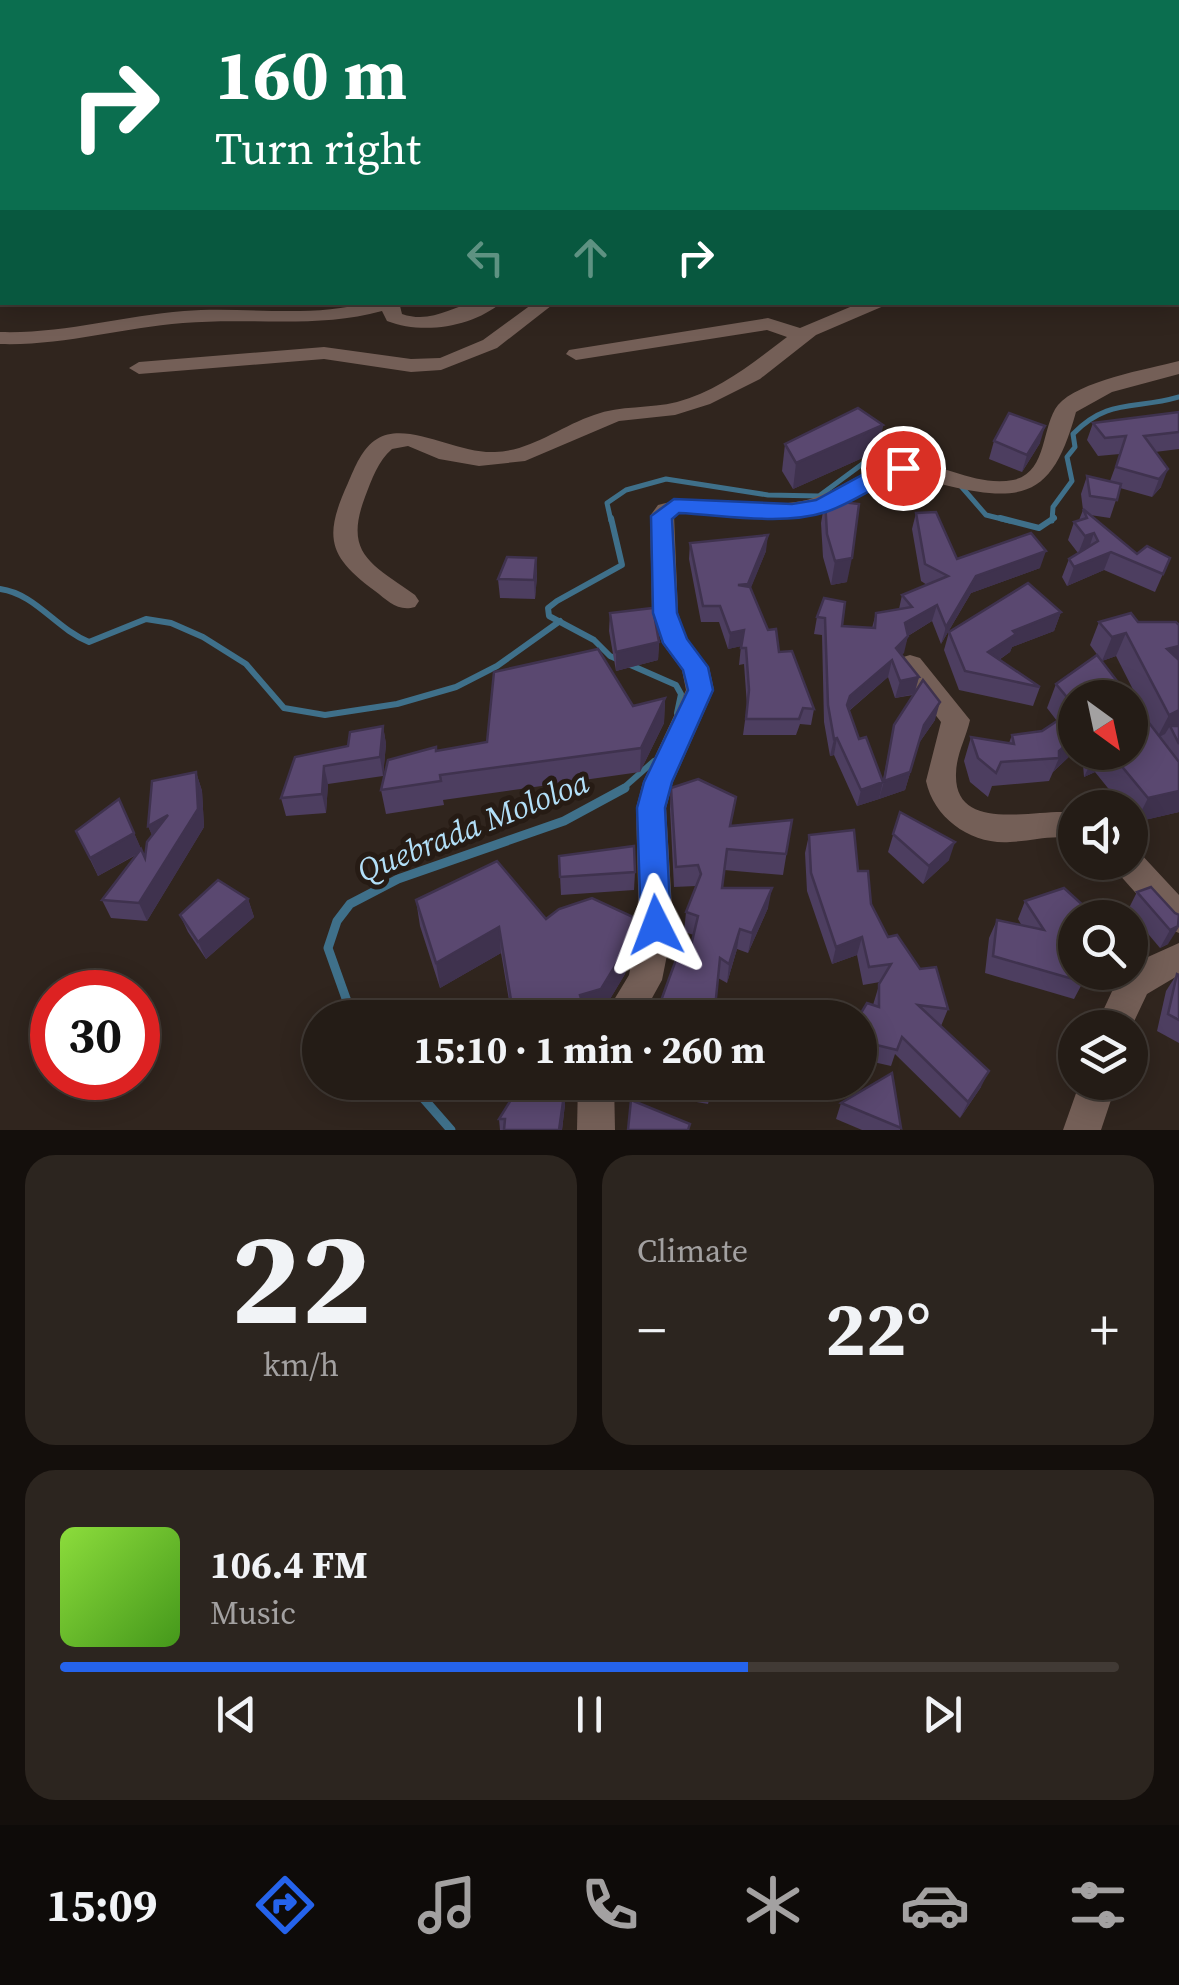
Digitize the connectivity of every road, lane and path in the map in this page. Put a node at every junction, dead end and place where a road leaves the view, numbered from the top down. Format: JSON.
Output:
{"nodes":[{"id":1,"x":366,"y":305,"type":"edge"},
{"id":2,"x":384,"y":305,"type":"edge"},
{"id":3,"x":485,"y":305,"type":"edge"},
{"id":4,"x":543,"y":305,"type":"edge"},
{"id":5,"x":874,"y":305,"type":"edge"},
{"id":6,"x":802,"y":335,"type":"junction"},
{"id":7,"x":0,"y":338,"type":"edge"},
{"id":8,"x":576,"y":354,"type":"dead end"},
{"id":9,"x":1179,"y":367,"type":"edge"},
{"id":10,"x":139,"y":368,"type":"dead end"},
{"id":11,"x":406,"y":601,"type":"dead end"},
{"id":12,"x":910,"y":666,"type":"edge"},
{"id":13,"x":1058,"y":822,"type":"edge"},
{"id":14,"x":1144,"y":880,"type":"edge"},
{"id":15,"x":1179,"y":918,"type":"edge"},
{"id":16,"x":1179,"y":959,"type":"edge"},
{"id":17,"x":633,"y":1000,"type":"edge"},
{"id":18,"x":1118,"y":1010,"type":"edge"},
{"id":19,"x":596,"y":1100,"type":"edge"},
{"id":20,"x":1093,"y":1100,"type":"edge"},
{"id":21,"x":596,"y":1130,"type":"edge"},
{"id":22,"x":1082,"y":1130,"type":"edge"}],
"edges":[{"from":1,"to":7,"type":"street"},
{"from":2,"to":3,"type":"street"},
{"from":4,"to":10,"type":"street"},
{"from":5,"to":6,"type":"street"},
{"from":6,"to":8,"type":"street"},
{"from":6,"to":11,"type":"street"},
{"from":9,"to":17,"type":"street"},
{"from":12,"to":13,"type":"street"},
{"from":14,"to":15,"type":"street"},
{"from":16,"to":18,"type":"street"},
{"from":19,"to":21,"type":"street"},
{"from":20,"to":22,"type":"street"}]}
